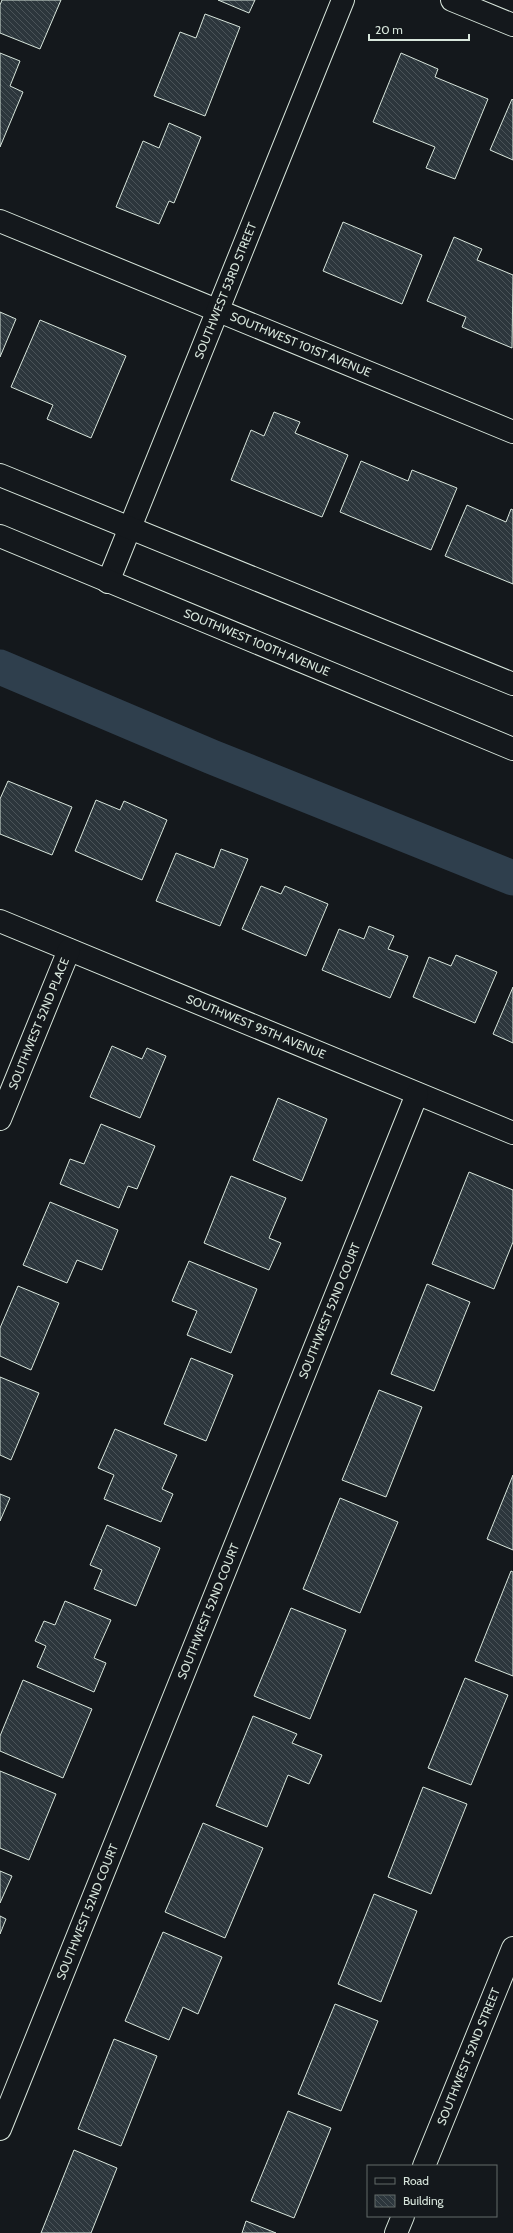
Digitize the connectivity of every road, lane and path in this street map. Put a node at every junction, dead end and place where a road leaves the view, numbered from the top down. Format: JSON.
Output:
{"nodes":[{"id":1,"x":343,"y":0,"type":"edge"},
{"id":2,"x":452,"y":0,"type":"edge"},
{"id":3,"x":513,"y":25,"type":"edge"},
{"id":4,"x":0,"y":221,"type":"edge"},
{"id":5,"x":217,"y":309,"type":"junction"},
{"id":6,"x":513,"y":432,"type":"edge"},
{"id":7,"x":0,"y":475,"type":"edge"},
{"id":8,"x":130,"y":527,"type":"junction"},
{"id":9,"x":0,"y":536,"type":"edge"},
{"id":10,"x":108,"y":582,"type":"junction"},
{"id":11,"x":513,"y":684,"type":"edge"},
{"id":12,"x":513,"y":749,"type":"edge"},
{"id":13,"x":0,"y":920,"type":"edge"},
{"id":14,"x":69,"y":950,"type":"junction"},
{"id":15,"x":416,"y":1094,"type":"junction"},
{"id":16,"x":0,"y":1119,"type":"edge"},
{"id":17,"x":513,"y":1133,"type":"edge"},
{"id":18,"x":513,"y":1948,"type":"edge"},
{"id":19,"x":0,"y":2129,"type":"edge"},
{"id":20,"x":424,"y":2165,"type":"edge"},
{"id":21,"x":403,"y":2217,"type":"edge"},
{"id":22,"x":396,"y":2233,"type":"edge"}],
"edges":[{"from":1,"to":5,"type":"street","name":"SOUTHWEST 53RD STREET"},
{"from":2,"to":3,"type":"street"},
{"from":4,"to":5,"type":"street","name":"SOUTHWEST 101ST AVENUE"},
{"from":5,"to":6,"type":"street","name":"SOUTHWEST 101ST AVENUE"},
{"from":5,"to":8,"type":"street","name":"SOUTHWEST 53RD STREET"},
{"from":7,"to":8,"type":"street"},
{"from":8,"to":10,"type":"street","name":"SOUTHWEST 53RD STREET"},
{"from":8,"to":11,"type":"street"},
{"from":9,"to":10,"type":"street","name":"SOUTHWEST 100TH AVENUE"},
{"from":10,"to":12,"type":"street","name":"SOUTHWEST 100TH AVENUE"},
{"from":13,"to":14,"type":"street","name":"SOUTHWEST 95TH AVENUE"},
{"from":14,"to":15,"type":"street","name":"SOUTHWEST 95TH AVENUE"},
{"from":14,"to":16,"type":"street","name":"SOUTHWEST 52ND PLACE"},
{"from":15,"to":17,"type":"street","name":"SOUTHWEST 95TH AVENUE"},
{"from":15,"to":19,"type":"street","name":"SOUTHWEST 52ND COURT"},
{"from":18,"to":20,"type":"street","name":"SOUTHWEST 52ND STREET"},
{"from":21,"to":22,"type":"street"}]}
